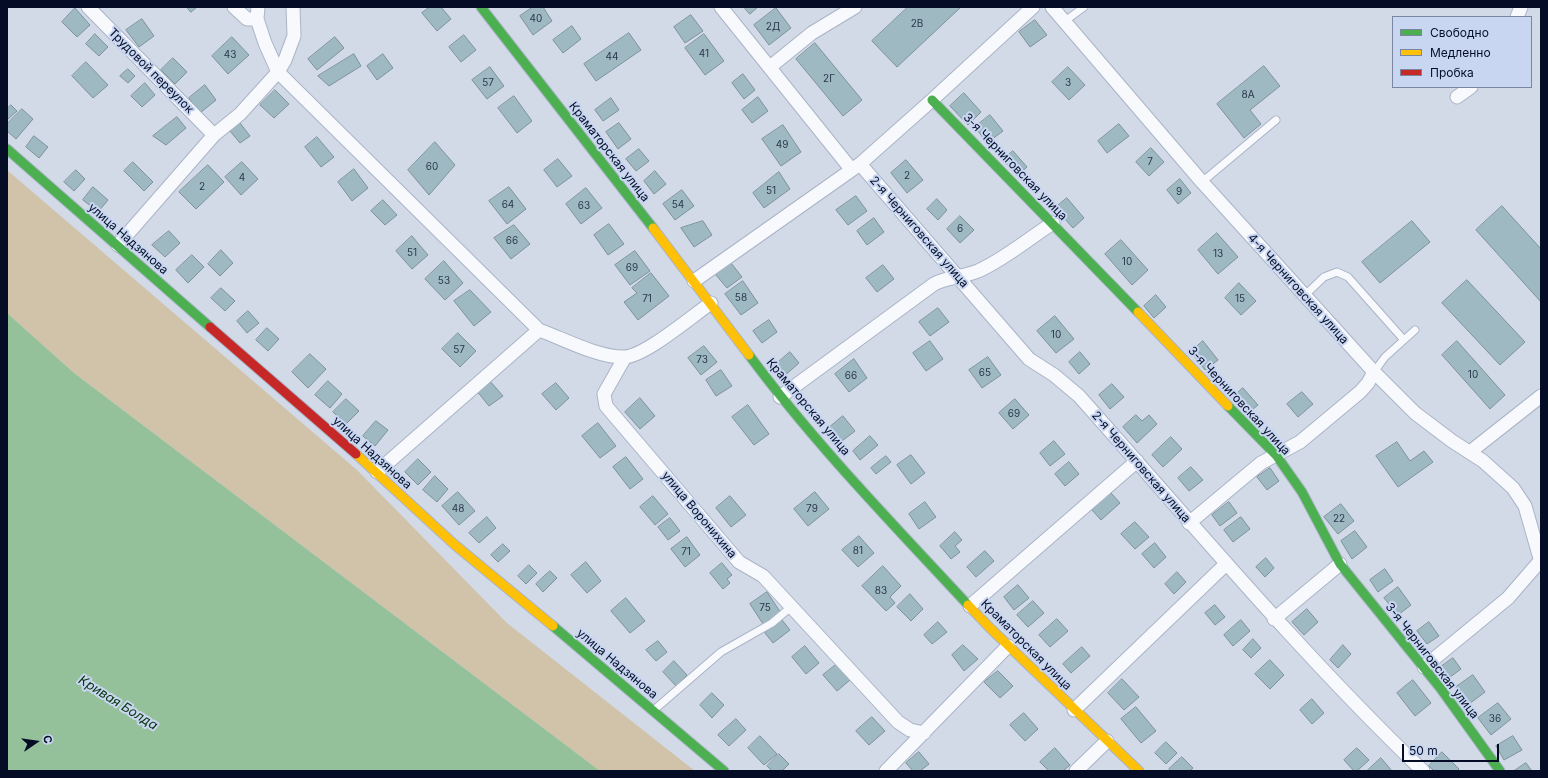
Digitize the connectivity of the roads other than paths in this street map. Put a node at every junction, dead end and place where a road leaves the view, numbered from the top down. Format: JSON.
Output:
{"nodes":[{"id":1,"x":88,"y":7,"type":"edge"},
{"id":2,"x":234,"y":7,"type":"edge"},
{"id":3,"x":293,"y":7,"type":"edge"},
{"id":4,"x":481,"y":7,"type":"edge"},
{"id":5,"x":721,"y":7,"type":"edge"},
{"id":6,"x":855,"y":7,"type":"edge"},
{"id":7,"x":1033,"y":7,"type":"edge"},
{"id":8,"x":1052,"y":7,"type":"edge"},
{"id":9,"x":1084,"y":7,"type":"edge"},
{"id":10,"x":258,"y":13,"type":"edge"},
{"id":11,"x":1065,"y":21,"type":"junction"},
{"id":12,"x":770,"y":67,"type":"junction"},
{"id":13,"x":278,"y":72,"type":"junction"},
{"id":14,"x":1470,"y":88,"type":"edge"},
{"id":15,"x":1457,"y":98,"type":"dead end"},
{"id":16,"x":932,"y":100,"type":"junction"},
{"id":17,"x":1276,"y":120,"type":"dead end"},
{"id":18,"x":214,"y":135,"type":"junction"},
{"id":19,"x":7,"y":149,"type":"edge"},
{"id":20,"x":855,"y":166,"type":"junction"},
{"id":21,"x":1202,"y":182,"type":"junction"},
{"id":22,"x":1053,"y":223,"type":"junction"},
{"id":23,"x":118,"y":246,"type":"junction"},
{"id":24,"x":958,"y":276,"type":"junction"},
{"id":25,"x":694,"y":281,"type":"junction"},
{"id":26,"x":1304,"y":296,"type":"junction"},
{"id":27,"x":711,"y":303,"type":"junction"},
{"id":28,"x":539,"y":330,"type":"junction"},
{"id":29,"x":1416,"y":330,"type":"dead end"},
{"id":30,"x":1404,"y":340,"type":"junction"},
{"id":31,"x":625,"y":358,"type":"junction"},
{"id":32,"x":1374,"y":372,"type":"junction"},
{"id":33,"x":1541,"y":396,"type":"edge"},
{"id":34,"x":780,"y":397,"type":"junction"},
{"id":35,"x":1470,"y":452,"type":"junction"},
{"id":36,"x":1276,"y":455,"type":"junction"},
{"id":37,"x":1137,"y":461,"type":"junction"},
{"id":38,"x":377,"y":472,"type":"junction"},
{"id":39,"x":1189,"y":522,"type":"junction"},
{"id":40,"x":1540,"y":562,"type":"edge"},
{"id":41,"x":1226,"y":564,"type":"junction"},
{"id":42,"x":1340,"y":564,"type":"junction"},
{"id":43,"x":970,"y":606,"type":"junction"},
{"id":44,"x":792,"y":607,"type":"junction"},
{"id":45,"x":1274,"y":619,"type":"junction"},
{"id":46,"x":1008,"y":646,"type":"junction"},
{"id":47,"x":1424,"y":667,"type":"junction"},
{"id":48,"x":654,"y":710,"type":"junction"},
{"id":49,"x":1074,"y":710,"type":"junction"},
{"id":50,"x":924,"y":733,"type":"junction"},
{"id":51,"x":1107,"y":741,"type":"junction"},
{"id":52,"x":724,"y":771,"type":"edge"},
{"id":53,"x":886,"y":771,"type":"edge"},
{"id":54,"x":1076,"y":771,"type":"edge"},
{"id":55,"x":1139,"y":771,"type":"edge"},
{"id":56,"x":1423,"y":771,"type":"edge"},
{"id":57,"x":1500,"y":771,"type":"edge"}],
"edges":[{"from":1,"to":18,"type":"street","name":"Трудовой переулок"},
{"from":2,"to":10,"type":"street"},
{"from":3,"to":13,"type":"street"},
{"from":4,"to":25,"type":"street","name":"Краматорская улица"},
{"from":5,"to":12,"type":"street","name":"2-я Черниговская улица"},
{"from":6,"to":12,"type":"street"},
{"from":7,"to":16,"type":"street"},
{"from":8,"to":11,"type":"street","name":"4-я Черниговская улица"},
{"from":9,"to":11,"type":"lane"},
{"from":10,"to":13,"type":"street"},
{"from":11,"to":21,"type":"street","name":"4-я Черниговская улица"},
{"from":12,"to":20,"type":"street","name":"2-я Черниговская улица"},
{"from":13,"to":18,"type":"street"},
{"from":13,"to":28,"type":"street"},
{"from":14,"to":15,"type":"street"},
{"from":16,"to":20,"type":"street"},
{"from":16,"to":22,"type":"street","name":"3-я Черниговская улица"},
{"from":17,"to":21,"type":"lane"},
{"from":18,"to":23,"type":"street"},
{"from":19,"to":23,"type":"street","name":"улица Надзянова"},
{"from":20,"to":24,"type":"street","name":"2-я Черниговская улица"},
{"from":20,"to":25,"type":"street"},
{"from":21,"to":26,"type":"street","name":"4-я Черниговская улица"},
{"from":22,"to":24,"type":"street"},
{"from":22,"to":36,"type":"street","name":"3-я Черниговская улица"},
{"from":23,"to":38,"type":"street","name":"улица Надзянова"},
{"from":24,"to":34,"type":"street"},
{"from":24,"to":37,"type":"street","name":"2-я Черниговская улица"},
{"from":25,"to":27,"type":"street","name":"Краматорская улица"},
{"from":26,"to":30,"type":"lane"},
{"from":26,"to":32,"type":"street","name":"4-я Черниговская улица"},
{"from":27,"to":31,"type":"street"},
{"from":27,"to":34,"type":"street","name":"Краматорская улица"},
{"from":28,"to":31,"type":"street"},
{"from":28,"to":38,"type":"street"},
{"from":29,"to":30,"type":"lane"},
{"from":30,"to":32,"type":"lane"},
{"from":31,"to":44,"type":"street","name":"улица Воронихина"},
{"from":32,"to":35,"type":"street","name":"4-я Черниговская улица"},
{"from":32,"to":36,"type":"street"},
{"from":33,"to":35,"type":"street"},
{"from":34,"to":43,"type":"street","name":"Краматорская улица"},
{"from":35,"to":40,"type":"street","name":"4-я Черниговская улица"},
{"from":36,"to":39,"type":"street"},
{"from":36,"to":42,"type":"street","name":"3-я Черниговская улица"},
{"from":37,"to":39,"type":"street","name":"2-я Черниговская улица"},
{"from":37,"to":43,"type":"street"},
{"from":38,"to":48,"type":"street","name":"улица Надзянова"},
{"from":39,"to":41,"type":"street","name":"2-я Черниговская улица"},
{"from":40,"to":47,"type":"street"},
{"from":41,"to":45,"type":"street","name":"2-я Черниговская улица"},
{"from":41,"to":49,"type":"street"},
{"from":42,"to":45,"type":"street"},
{"from":42,"to":47,"type":"street","name":"3-я Черниговская улица"},
{"from":43,"to":46,"type":"street","name":"Краматорская улица"},
{"from":44,"to":48,"type":"lane"},
{"from":44,"to":50,"type":"street","name":"улица Воронихина"},
{"from":45,"to":56,"type":"street","name":"2-я Черниговская улица"},
{"from":46,"to":49,"type":"street","name":"Краматорская улица"},
{"from":46,"to":50,"type":"street"},
{"from":47,"to":57,"type":"street","name":"3-я Черниговская улица"},
{"from":48,"to":52,"type":"street","name":"улица Надзянова"},
{"from":49,"to":51,"type":"street","name":"Краматорская улица"},
{"from":50,"to":53,"type":"street"},
{"from":51,"to":54,"type":"street"},
{"from":51,"to":55,"type":"street","name":"Краматорская улица"}]}
